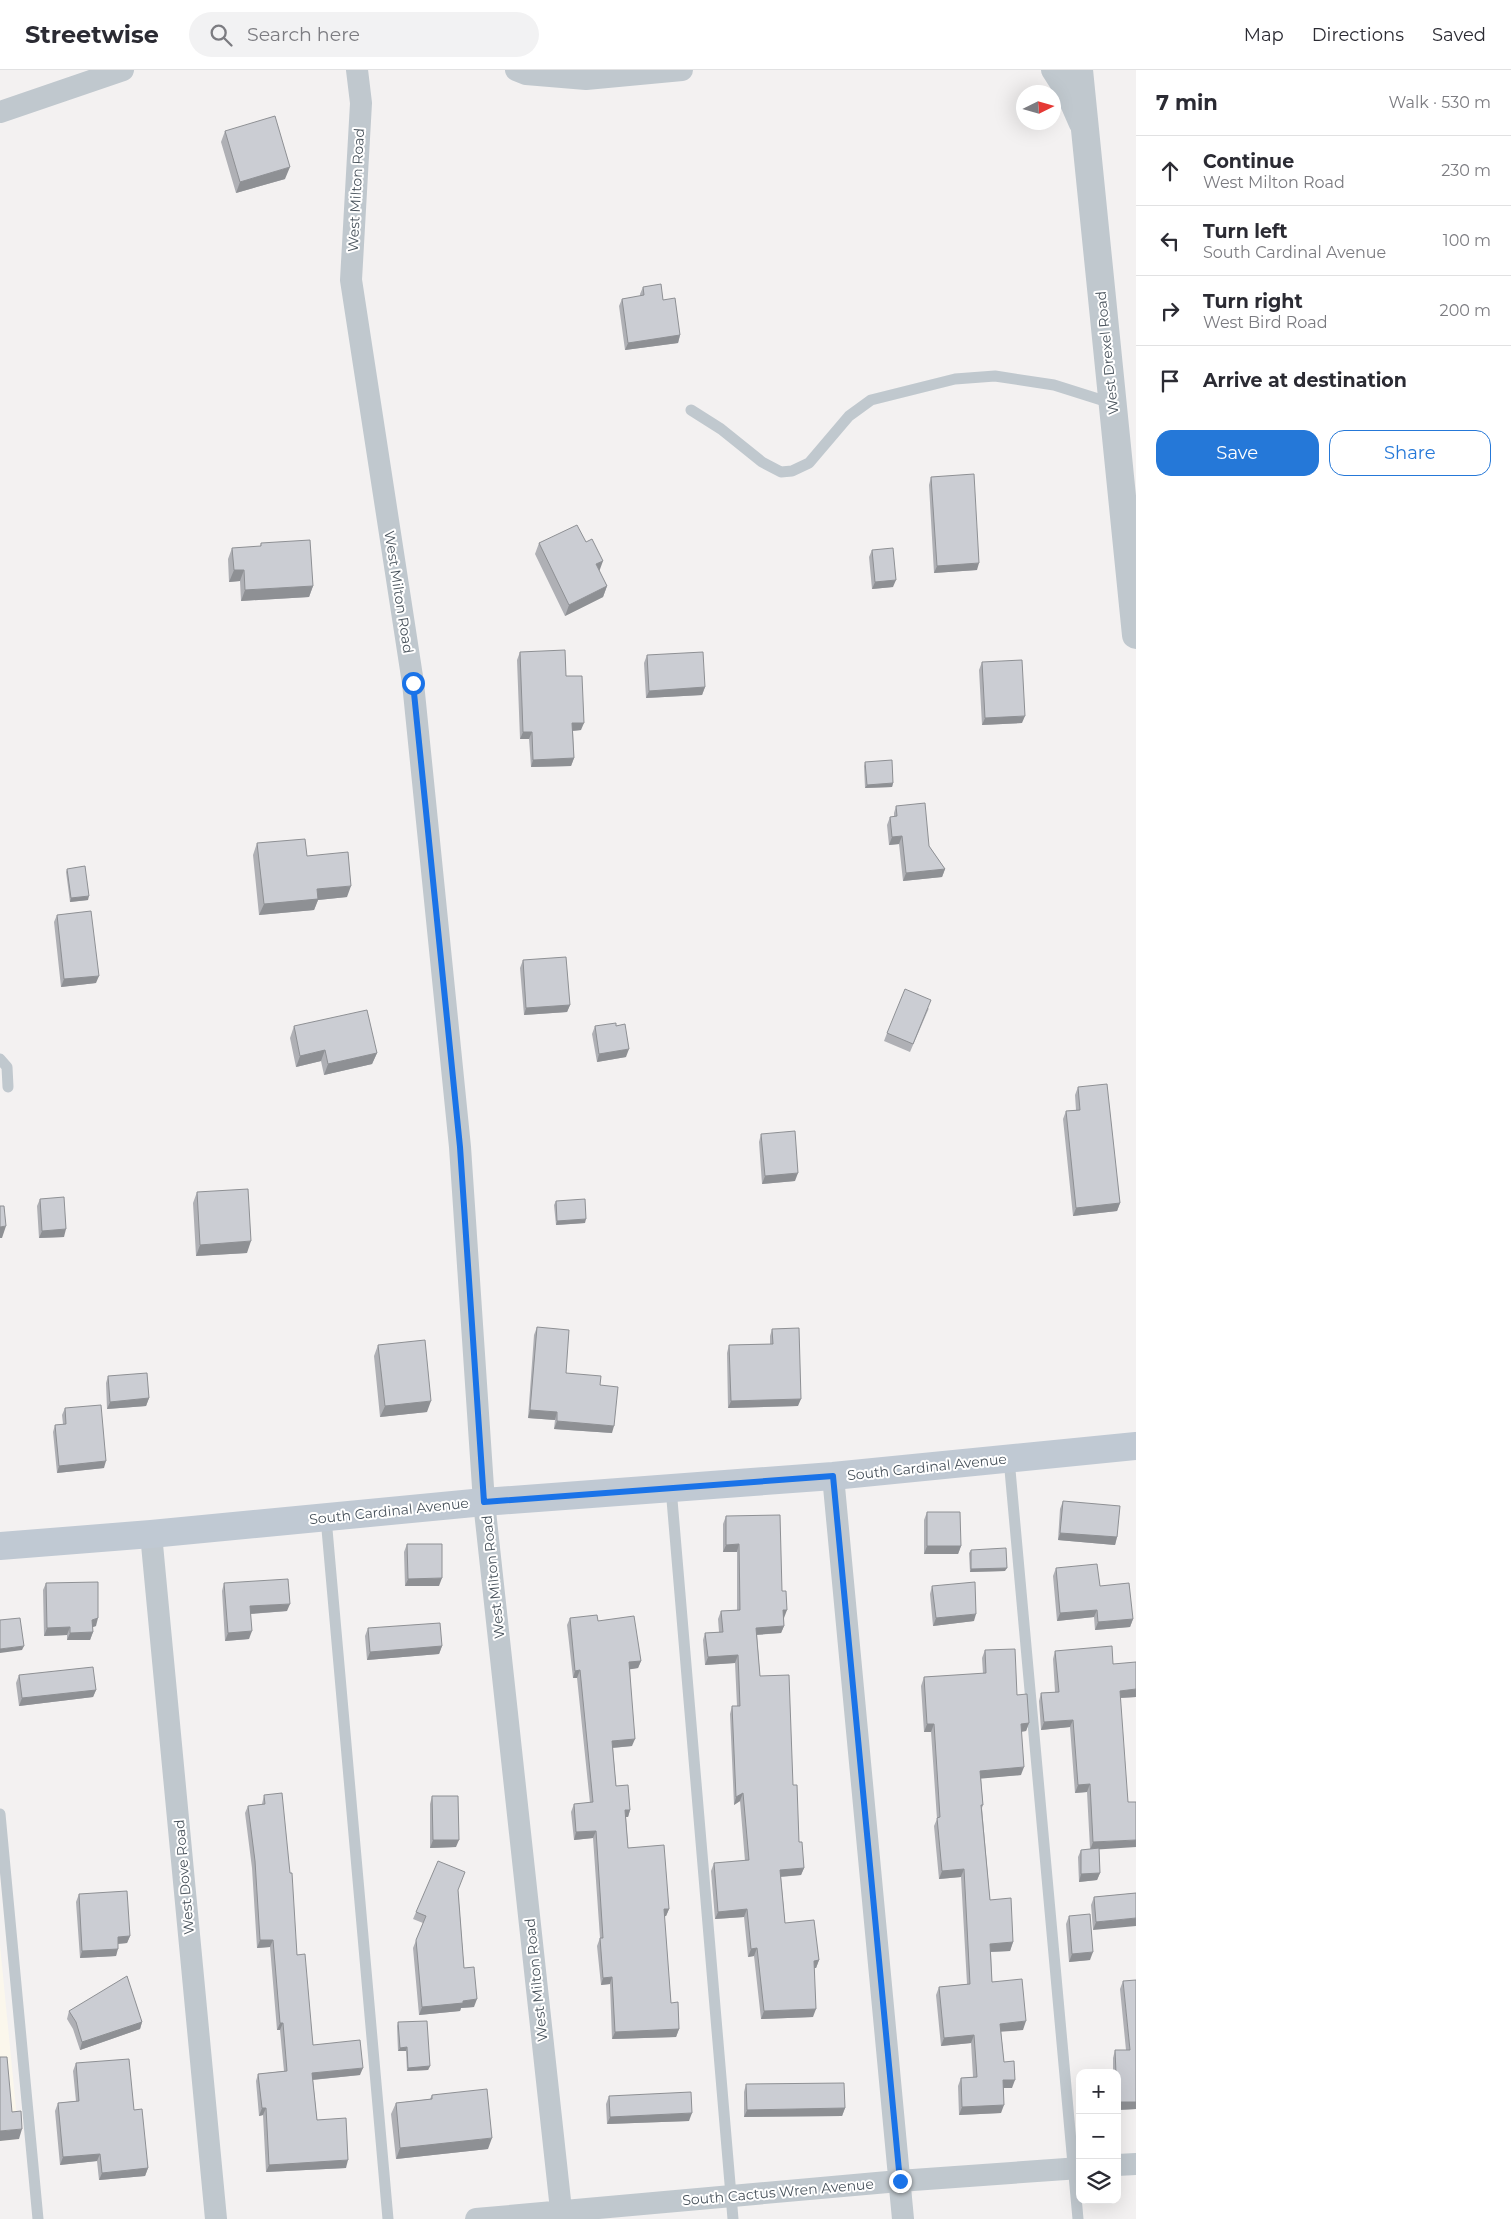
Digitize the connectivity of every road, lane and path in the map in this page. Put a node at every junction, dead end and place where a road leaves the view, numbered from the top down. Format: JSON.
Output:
{"nodes":[{"id":1,"x":123,"y":70,"type":"edge"},
{"id":2,"x":357,"y":70,"type":"edge"},
{"id":3,"x":516,"y":70,"type":"edge"},
{"id":4,"x":682,"y":70,"type":"edge"},
{"id":5,"x":1052,"y":70,"type":"edge"},
{"id":6,"x":1079,"y":70,"type":"edge"},
{"id":7,"x":0,"y":112,"type":"edge"},
{"id":8,"x":1085,"y":135,"type":"junction"},
{"id":9,"x":1112,"y":403,"type":"junction"},
{"id":10,"x":691,"y":410,"type":"dead end"},
{"id":11,"x":1136,"y":635,"type":"edge"},
{"id":12,"x":0,"y":1059,"type":"edge"},
{"id":13,"x":8,"y":1087,"type":"dead end"},
{"id":14,"x":1136,"y":1446,"type":"edge"},
{"id":15,"x":1009,"y":1459,"type":"junction"},
{"id":16,"x":833,"y":1476,"type":"junction"},
{"id":17,"x":671,"y":1487,"type":"junction"},
{"id":18,"x":484,"y":1502,"type":"junction"},
{"id":19,"x":326,"y":1518,"type":"junction"},
{"id":20,"x":151,"y":1534,"type":"junction"},
{"id":21,"x":0,"y":1546,"type":"edge"},
{"id":22,"x":0,"y":1814,"type":"edge"},
{"id":23,"x":1136,"y":2164,"type":"edge"},
{"id":24,"x":1121,"y":2165,"type":"edge"},
{"id":25,"x":1076,"y":2168,"type":"edge"},
{"id":26,"x":900,"y":2181,"type":"junction"},
{"id":27,"x":730,"y":2196,"type":"junction"},
{"id":28,"x":1077,"y":2204,"type":"edge"},
{"id":29,"x":562,"y":2215,"type":"edge"},
{"id":30,"x":38,"y":2219,"type":"edge"},
{"id":31,"x":216,"y":2219,"type":"edge"},
{"id":32,"x":388,"y":2219,"type":"edge"},
{"id":33,"x":476,"y":2219,"type":"edge"},
{"id":34,"x":733,"y":2219,"type":"edge"},
{"id":35,"x":903,"y":2219,"type":"edge"},
{"id":36,"x":1078,"y":2219,"type":"edge"}],
"edges":[{"from":1,"to":7,"type":"street"},
{"from":2,"to":18,"type":"street","name":"West Milton Road"},
{"from":3,"to":4,"type":"street"},
{"from":5,"to":8,"type":"street"},
{"from":6,"to":8,"type":"street","name":"West Drexel Road"},
{"from":8,"to":9,"type":"street","name":"West Drexel Road"},
{"from":9,"to":10,"type":"lane"},
{"from":9,"to":11,"type":"street","name":"West Drexel Road"},
{"from":12,"to":13,"type":"lane"},
{"from":14,"to":15,"type":"main road","name":"South Cardinal Avenue"},
{"from":15,"to":16,"type":"main road","name":"South Cardinal Avenue"},
{"from":15,"to":25,"type":"lane"},
{"from":16,"to":17,"type":"main road","name":"South Cardinal Avenue"},
{"from":16,"to":26,"type":"street"},
{"from":17,"to":18,"type":"main road","name":"South Cardinal Avenue"},
{"from":17,"to":27,"type":"lane"},
{"from":18,"to":19,"type":"main road","name":"South Cardinal Avenue"},
{"from":18,"to":29,"type":"street","name":"West Milton Road"},
{"from":19,"to":20,"type":"main road","name":"South Cardinal Avenue"},
{"from":19,"to":32,"type":"lane"},
{"from":20,"to":21,"type":"main road","name":"South Cardinal Avenue"},
{"from":20,"to":31,"type":"street","name":"West Dove Road"},
{"from":22,"to":30,"type":"lane"},
{"from":23,"to":24,"type":"street"},
{"from":25,"to":26,"type":"street","name":"South Cactus Wren Avenue"},
{"from":26,"to":27,"type":"street","name":"South Cactus Wren Avenue"},
{"from":26,"to":35,"type":"street"},
{"from":27,"to":29,"type":"street","name":"South Cactus Wren Avenue"},
{"from":27,"to":34,"type":"lane"},
{"from":28,"to":36,"type":"lane"},
{"from":29,"to":33,"type":"street","name":"South Cactus Wren Avenue"}]}
